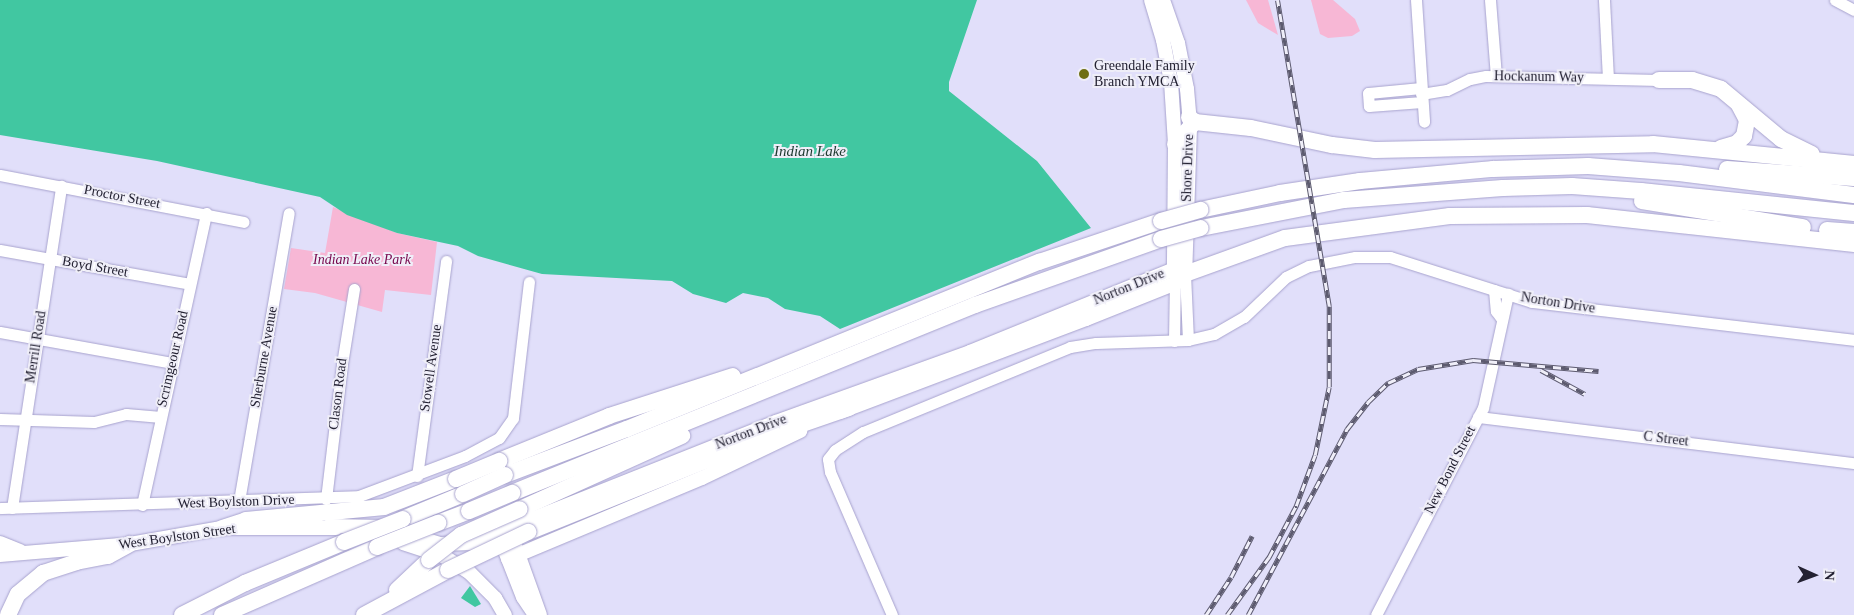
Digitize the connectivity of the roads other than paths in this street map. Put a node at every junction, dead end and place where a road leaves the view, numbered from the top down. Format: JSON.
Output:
{"nodes":[{"id":1,"x":1151,"y":0,"type":"edge"},
{"id":2,"x":1163,"y":0,"type":"edge"},
{"id":3,"x":1416,"y":0,"type":"edge"},
{"id":4,"x":1490,"y":0,"type":"edge"},
{"id":5,"x":1604,"y":0,"type":"edge"},
{"id":6,"x":1835,"y":0,"type":"edge"},
{"id":7,"x":1854,"y":10,"type":"edge"},
{"id":8,"x":1496,"y":76,"type":"junction"},
{"id":9,"x":1608,"y":78,"type":"junction"},
{"id":10,"x":1659,"y":80,"type":"joint"},
{"id":11,"x":1421,"y":95,"type":"junction"},
{"id":12,"x":1732,"y":96,"type":"junction"},
{"id":13,"x":1191,"y":122,"type":"junction"},
{"id":14,"x":1424,"y":122,"type":"dead end"},
{"id":15,"x":1175,"y":144,"type":"junction"},
{"id":16,"x":1717,"y":148,"type":"junction"},
{"id":17,"x":1836,"y":162,"type":"junction"},
{"id":18,"x":1854,"y":164,"type":"edge"},
{"id":19,"x":1653,"y":170,"type":"junction"},
{"id":20,"x":0,"y":174,"type":"edge"},
{"id":21,"x":1854,"y":178,"type":"edge"},
{"id":22,"x":61,"y":186,"type":"junction"},
{"id":23,"x":1572,"y":186,"type":"junction"},
{"id":24,"x":1854,"y":195,"type":"edge"},
{"id":25,"x":206,"y":213,"type":"junction"},
{"id":26,"x":289,"y":213,"type":"dead end"},
{"id":27,"x":1854,"y":213,"type":"edge"},
{"id":28,"x":244,"y":222,"type":"dead end"},
{"id":29,"x":1854,"y":232,"type":"edge"},
{"id":30,"x":1854,"y":244,"type":"edge"},
{"id":31,"x":0,"y":250,"type":"edge"},
{"id":32,"x":50,"y":259,"type":"junction"},
{"id":33,"x":446,"y":261,"type":"dead end"},
{"id":34,"x":1178,"y":275,"type":"junction"},
{"id":35,"x":529,"y":282,"type":"dead end"},
{"id":36,"x":190,"y":284,"type":"junction"},
{"id":37,"x":354,"y":289,"type":"dead end"},
{"id":38,"x":1494,"y":290,"type":"junction"},
{"id":39,"x":1508,"y":294,"type":"junction"},
{"id":40,"x":1501,"y":318,"type":"junction"},
{"id":41,"x":0,"y":332,"type":"edge"},
{"id":42,"x":38,"y":338,"type":"junction"},
{"id":43,"x":1188,"y":340,"type":"junction"},
{"id":44,"x":1854,"y":340,"type":"edge"},
{"id":45,"x":1174,"y":341,"type":"junction"},
{"id":46,"x":173,"y":363,"type":"junction"},
{"id":47,"x":812,"y":372,"type":"junction"},
{"id":48,"x":849,"y":408,"type":"junction"},
{"id":49,"x":161,"y":416,"type":"junction"},
{"id":50,"x":1478,"y":417,"type":"junction"},
{"id":51,"x":0,"y":419,"type":"edge"},
{"id":52,"x":25,"y":421,"type":"junction"},
{"id":53,"x":477,"y":451,"type":"junction"},
{"id":54,"x":465,"y":456,"type":"junction"},
{"id":55,"x":1854,"y":463,"type":"edge"},
{"id":56,"x":417,"y":476,"type":"junction"},
{"id":57,"x":459,"y":487,"type":"junction"},
{"id":58,"x":326,"y":499,"type":"junction"},
{"id":59,"x":239,"y":501,"type":"junction"},
{"id":60,"x":142,"y":504,"type":"junction"},
{"id":61,"x":0,"y":508,"type":"edge"},
{"id":62,"x":12,"y":508,"type":"junction"},
{"id":63,"x":329,"y":526,"type":"junction"},
{"id":64,"x":222,"y":528,"type":"junction"},
{"id":65,"x":502,"y":529,"type":"junction"},
{"id":66,"x":0,"y":543,"type":"edge"},
{"id":67,"x":130,"y":544,"type":"junction"},
{"id":68,"x":36,"y":554,"type":"junction"},
{"id":69,"x":0,"y":555,"type":"edge"},
{"id":70,"x":513,"y":557,"type":"junction"},
{"id":71,"x":8,"y":615,"type":"edge"},
{"id":72,"x":182,"y":615,"type":"edge"},
{"id":73,"x":222,"y":615,"type":"edge"},
{"id":74,"x":362,"y":615,"type":"edge"},
{"id":75,"x":505,"y":615,"type":"edge"},
{"id":76,"x":535,"y":615,"type":"edge"},
{"id":77,"x":540,"y":615,"type":"edge"},
{"id":78,"x":892,"y":615,"type":"edge"},
{"id":79,"x":1376,"y":615,"type":"edge"}],
"edges":[{"from":1,"to":15,"type":"main road","name":"Shore Drive"},
{"from":2,"to":13,"type":"main road","name":"Shore Drive"},
{"from":3,"to":11,"type":"street"},
{"from":4,"to":8,"type":"street"},
{"from":5,"to":9,"type":"street"},
{"from":6,"to":7,"type":"street"},
{"from":8,"to":9,"type":"street","name":"Hockanum Way"},
{"from":8,"to":11,"type":"street","name":"Hockanum Way"},
{"from":9,"to":10,"type":"street","name":"Hockanum Way"},
{"from":10,"to":12,"type":"highway"},
{"from":11,"to":14,"type":"street"},
{"from":12,"to":16,"type":"highway"},
{"from":12,"to":17,"type":"highway"},
{"from":13,"to":15,"type":"highway"},
{"from":13,"to":16,"type":"highway"},
{"from":13,"to":34,"type":"main road","name":"Shore Drive"},
{"from":15,"to":34,"type":"main road","name":"Shore Drive"},
{"from":16,"to":17,"type":"highway"},
{"from":17,"to":18,"type":"highway"},
{"from":19,"to":21,"type":"highway"},
{"from":19,"to":24,"type":"highway"},
{"from":19,"to":57,"type":"highway","bridge":true},
{"from":20,"to":22,"type":"street","name":"Proctor Street"},
{"from":22,"to":25,"type":"street","name":"Proctor Street"},
{"from":22,"to":32,"type":"street","name":"Merrill Road"},
{"from":23,"to":27,"type":"highway"},
{"from":23,"to":29,"type":"highway"},
{"from":23,"to":47,"type":"highway","bridge":true},
{"from":25,"to":28,"type":"street","name":"Proctor Street"},
{"from":25,"to":36,"type":"street","name":"Scrimgeour Road"},
{"from":26,"to":59,"type":"street","name":"Sherburne Avenue"},
{"from":30,"to":34,"type":"highway"},
{"from":31,"to":32,"type":"street","name":"Boyd Street"},
{"from":32,"to":36,"type":"street","name":"Boyd Street"},
{"from":32,"to":42,"type":"street","name":"Merrill Road"},
{"from":33,"to":56,"type":"street","name":"Stowell Avenue"},
{"from":34,"to":43,"type":"street","name":"Shore Drive"},
{"from":34,"to":45,"type":"street","name":"Shore Drive"},
{"from":34,"to":48,"type":"main road","name":"Norton Drive"},
{"from":34,"to":65,"type":"main road","name":"Norton Drive"},
{"from":35,"to":53,"type":"street","name":"West Boylston Drive"},
{"from":36,"to":46,"type":"street","name":"Scrimgeour Road"},
{"from":37,"to":58,"type":"street","name":"Clason Road"},
{"from":38,"to":39,"type":"street","name":"Norton Drive"},
{"from":38,"to":40,"type":"street","name":"New Bond Street"},
{"from":38,"to":43,"type":"street","name":"Norton Drive"},
{"from":39,"to":40,"type":"street","name":"New Bond Street"},
{"from":39,"to":44,"type":"street","name":"Norton Drive"},
{"from":40,"to":50,"type":"street","name":"New Bond Street"},
{"from":41,"to":42,"type":"street"},
{"from":42,"to":46,"type":"street"},
{"from":42,"to":52,"type":"street","name":"Merrill Road"},
{"from":43,"to":45,"type":"street","name":"Norton Drive"},
{"from":45,"to":78,"type":"street","name":"Norton Drive"},
{"from":46,"to":49,"type":"street","name":"Scrimgeour Road"},
{"from":47,"to":73,"type":"highway","bridge":true},
{"from":47,"to":74,"type":"highway","bridge":true},
{"from":48,"to":70,"type":"main road","name":"Norton Drive"},
{"from":48,"to":74,"type":"highway","bridge":true},
{"from":49,"to":52,"type":"street"},
{"from":49,"to":60,"type":"street","name":"Scrimgeour Road"},
{"from":50,"to":55,"type":"street","name":"C Street"},
{"from":50,"to":79,"type":"street","name":"New Bond Street"},
{"from":51,"to":52,"type":"street"},
{"from":52,"to":62,"type":"street","name":"Merrill Road"},
{"from":53,"to":54,"type":"street","name":"West Boylston Drive"},
{"from":53,"to":65,"type":"street"},
{"from":54,"to":56,"type":"street","name":"West Boylston Drive"},
{"from":54,"to":65,"type":"street"},
{"from":56,"to":58,"type":"street","name":"West Boylston Drive"},
{"from":57,"to":64,"type":"highway"},
{"from":57,"to":72,"type":"highway","bridge":true},
{"from":58,"to":59,"type":"street","name":"West Boylston Drive"},
{"from":59,"to":60,"type":"street","name":"West Boylston Drive"},
{"from":60,"to":62,"type":"street","name":"West Boylston Drive"},
{"from":61,"to":62,"type":"street","name":"West Boylston Drive"},
{"from":63,"to":64,"type":"main road","name":"West Boylston Street"},
{"from":63,"to":65,"type":"main road","name":"Norton Drive"},
{"from":63,"to":75,"type":"main road","name":"West Boylston Street"},
{"from":64,"to":67,"type":"main road","name":"West Boylston Street"},
{"from":65,"to":70,"type":"main road"},
{"from":66,"to":68,"type":"main road"},
{"from":67,"to":68,"type":"main road","name":"West Boylston Street"},
{"from":67,"to":71,"type":"highway"},
{"from":68,"to":69,"type":"main road","name":"West Boylston Street"},
{"from":70,"to":76,"type":"main road"},
{"from":70,"to":77,"type":"main road"}]}
